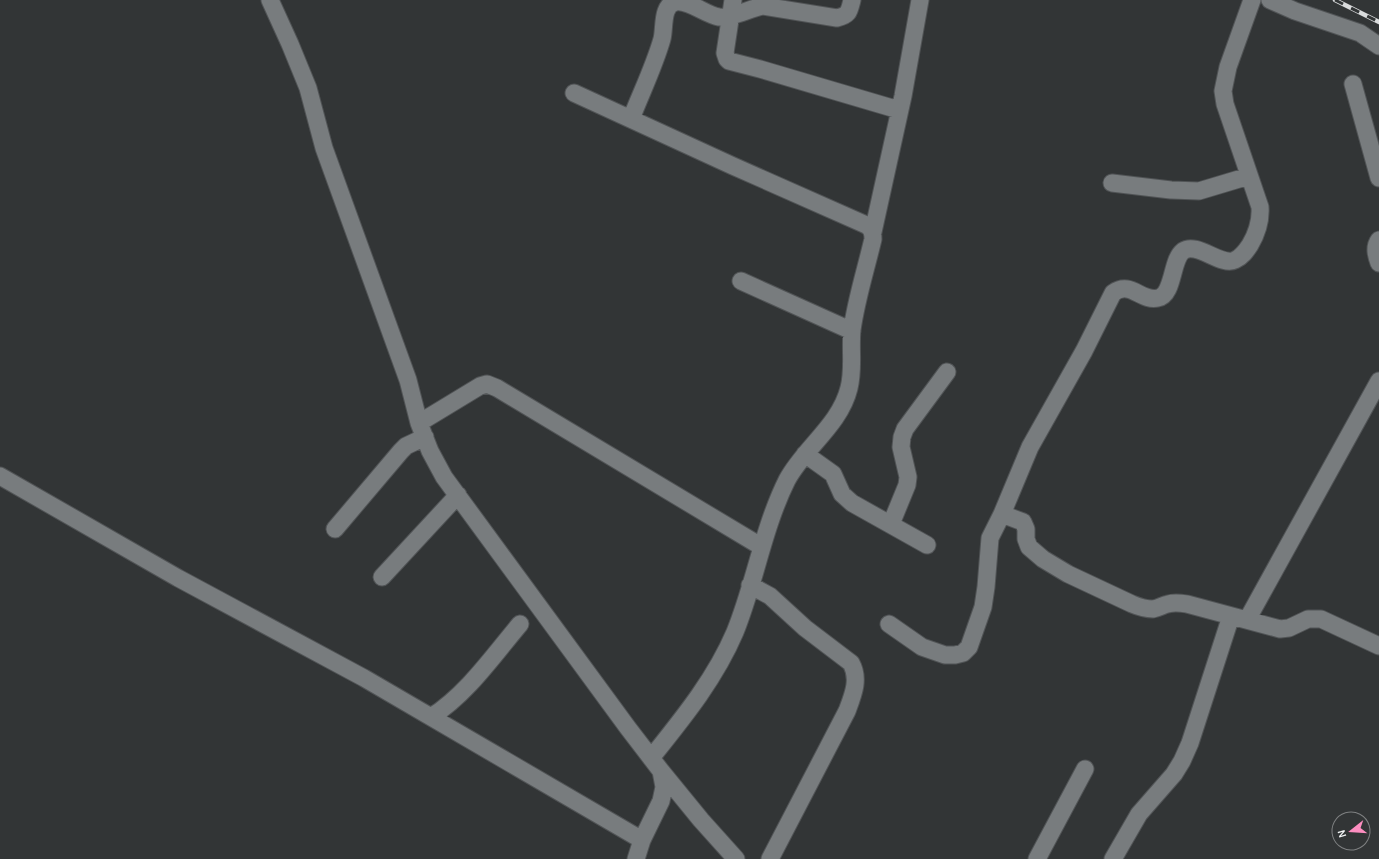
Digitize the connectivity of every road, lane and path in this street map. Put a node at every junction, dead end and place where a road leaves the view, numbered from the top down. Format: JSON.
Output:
{"nodes":[{"id":1,"x":270,"y":0,"type":"edge"},
{"id":2,"x":852,"y":0,"type":"edge"},
{"id":3,"x":920,"y":0,"type":"edge"},
{"id":4,"x":1252,"y":0,"type":"edge"},
{"id":5,"x":1270,"y":0,"type":"edge"},
{"id":6,"x":732,"y":8,"type":"edge"},
{"id":7,"x":1379,"y":46,"type":"edge"},
{"id":8,"x":1354,"y":84,"type":"dead end"},
{"id":9,"x":574,"y":93,"type":"dead end"},
{"id":10,"x":900,"y":110,"type":"junction"},
{"id":11,"x":631,"y":119,"type":"junction"},
{"id":12,"x":1249,"y":176,"type":"junction"},
{"id":13,"x":1379,"y":178,"type":"edge"},
{"id":14,"x":1112,"y":183,"type":"dead end"},
{"id":15,"x":873,"y":232,"type":"junction"},
{"id":16,"x":1379,"y":240,"type":"edge"},
{"id":17,"x":1379,"y":263,"type":"edge"},
{"id":18,"x":741,"y":281,"type":"dead end"},
{"id":19,"x":852,"y":331,"type":"junction"},
{"id":20,"x":946,"y":372,"type":"dead end"},
{"id":21,"x":1379,"y":381,"type":"edge"},
{"id":22,"x":422,"y":430,"type":"junction"},
{"id":23,"x":805,"y":454,"type":"junction"},
{"id":24,"x":0,"y":476,"type":"edge"},
{"id":25,"x":458,"y":496,"type":"junction"},
{"id":26,"x":1002,"y":514,"type":"junction"},
{"id":27,"x":891,"y":524,"type":"junction"},
{"id":28,"x":335,"y":530,"type":"dead end"},
{"id":29,"x":927,"y":545,"type":"dead end"},
{"id":30,"x":762,"y":547,"type":"junction"},
{"id":31,"x":382,"y":577,"type":"dead end"},
{"id":32,"x":750,"y":585,"type":"junction"},
{"id":33,"x":1239,"y":618,"type":"junction"},
{"id":34,"x":520,"y":624,"type":"dead end"},
{"id":35,"x":890,"y":624,"type":"dead end"},
{"id":36,"x":1379,"y":646,"type":"edge"},
{"id":37,"x":431,"y":717,"type":"junction"},
{"id":38,"x":656,"y":764,"type":"junction"},
{"id":39,"x":1084,"y":768,"type":"dead end"},
{"id":40,"x":642,"y":840,"type":"junction"},
{"id":41,"x":636,"y":859,"type":"edge"},
{"id":42,"x":736,"y":859,"type":"edge"},
{"id":43,"x":770,"y":859,"type":"edge"},
{"id":44,"x":1037,"y":859,"type":"edge"},
{"id":45,"x":1113,"y":859,"type":"edge"}],
"edges":[{"from":1,"to":22,"type":"street"},
{"from":2,"to":6,"type":"street"},
{"from":3,"to":10,"type":"street"},
{"from":4,"to":12,"type":"street"},
{"from":5,"to":7,"type":"street"},
{"from":6,"to":10,"type":"street"},
{"from":6,"to":11,"type":"street"},
{"from":8,"to":13,"type":"street"},
{"from":9,"to":11,"type":"street"},
{"from":10,"to":15,"type":"street"},
{"from":11,"to":15,"type":"street"},
{"from":12,"to":14,"type":"street"},
{"from":12,"to":26,"type":"street"},
{"from":15,"to":19,"type":"street"},
{"from":16,"to":17,"type":"street"},
{"from":18,"to":19,"type":"street"},
{"from":19,"to":23,"type":"street"},
{"from":20,"to":27,"type":"street"},
{"from":21,"to":33,"type":"street"},
{"from":22,"to":25,"type":"street"},
{"from":22,"to":28,"type":"street"},
{"from":22,"to":30,"type":"street"},
{"from":23,"to":27,"type":"street"},
{"from":23,"to":30,"type":"street"},
{"from":24,"to":37,"type":"street"},
{"from":25,"to":31,"type":"street"},
{"from":25,"to":38,"type":"street"},
{"from":26,"to":33,"type":"street"},
{"from":26,"to":35,"type":"street"},
{"from":27,"to":29,"type":"street"},
{"from":30,"to":32,"type":"street"},
{"from":32,"to":38,"type":"street"},
{"from":32,"to":43,"type":"street"},
{"from":33,"to":36,"type":"street"},
{"from":33,"to":45,"type":"street"},
{"from":34,"to":37,"type":"street"},
{"from":37,"to":40,"type":"street"},
{"from":38,"to":40,"type":"street"},
{"from":38,"to":42,"type":"street"},
{"from":39,"to":44,"type":"street"},
{"from":40,"to":41,"type":"street"}]}
